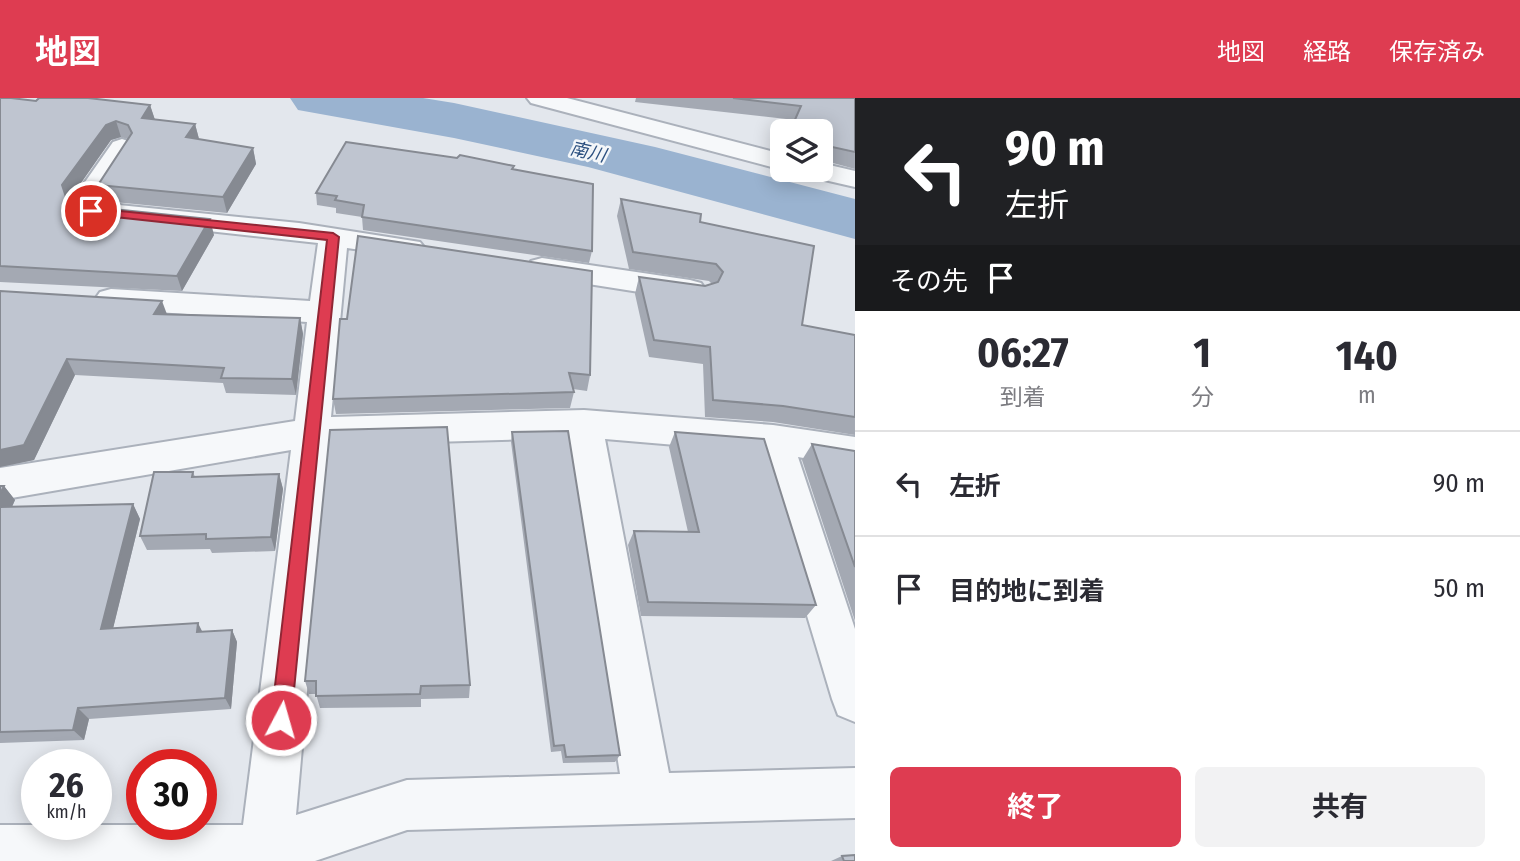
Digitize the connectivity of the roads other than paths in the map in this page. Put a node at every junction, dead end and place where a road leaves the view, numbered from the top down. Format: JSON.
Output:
{"nodes":[{"id":1,"x":539,"y":98,"type":"edge"},
{"id":2,"x":595,"y":104,"type":"edge"},
{"id":3,"x":122,"y":147,"type":"edge"},
{"id":4,"x":770,"y":158,"type":"edge"},
{"id":5,"x":833,"y":174,"type":"edge"},
{"id":6,"x":855,"y":179,"type":"edge"},
{"id":7,"x":333,"y":237,"type":"junction"},
{"id":8,"x":442,"y":253,"type":"edge"},
{"id":9,"x":509,"y":263,"type":"edge"},
{"id":10,"x":698,"y":291,"type":"edge"},
{"id":11,"x":82,"y":298,"type":"edge"},
{"id":12,"x":326,"y":313,"type":"junction"},
{"id":13,"x":584,"y":424,"type":"junction"},
{"id":14,"x":313,"y":432,"type":"junction"},
{"id":15,"x":772,"y":439,"type":"junction"},
{"id":16,"x":855,"y":452,"type":"edge"},
{"id":17,"x":0,"y":484,"type":"edge"},
{"id":18,"x":855,"y":699,"type":"edge"},
{"id":19,"x":855,"y":793,"type":"edge"},
{"id":20,"x":649,"y":799,"type":"junction"},
{"id":21,"x":0,"y":851,"type":"edge"},
{"id":22,"x":266,"y":856,"type":"edge"}],
"edges":[{"from":1,"to":2,"type":"street"},
{"from":2,"to":4,"type":"street"},
{"from":3,"to":7,"type":"street"},
{"from":5,"to":6,"type":"street"},
{"from":7,"to":8,"type":"street"},
{"from":7,"to":12,"type":"street"},
{"from":9,"to":10,"type":"street"},
{"from":11,"to":12,"type":"street"},
{"from":12,"to":14,"type":"street"},
{"from":13,"to":14,"type":"street"},
{"from":13,"to":15,"type":"street"},
{"from":13,"to":20,"type":"street"},
{"from":14,"to":17,"type":"street"},
{"from":14,"to":22,"type":"street"},
{"from":15,"to":16,"type":"street"},
{"from":15,"to":18,"type":"street"},
{"from":19,"to":20,"type":"street"},
{"from":20,"to":22,"type":"street"},
{"from":21,"to":22,"type":"street"}]}
